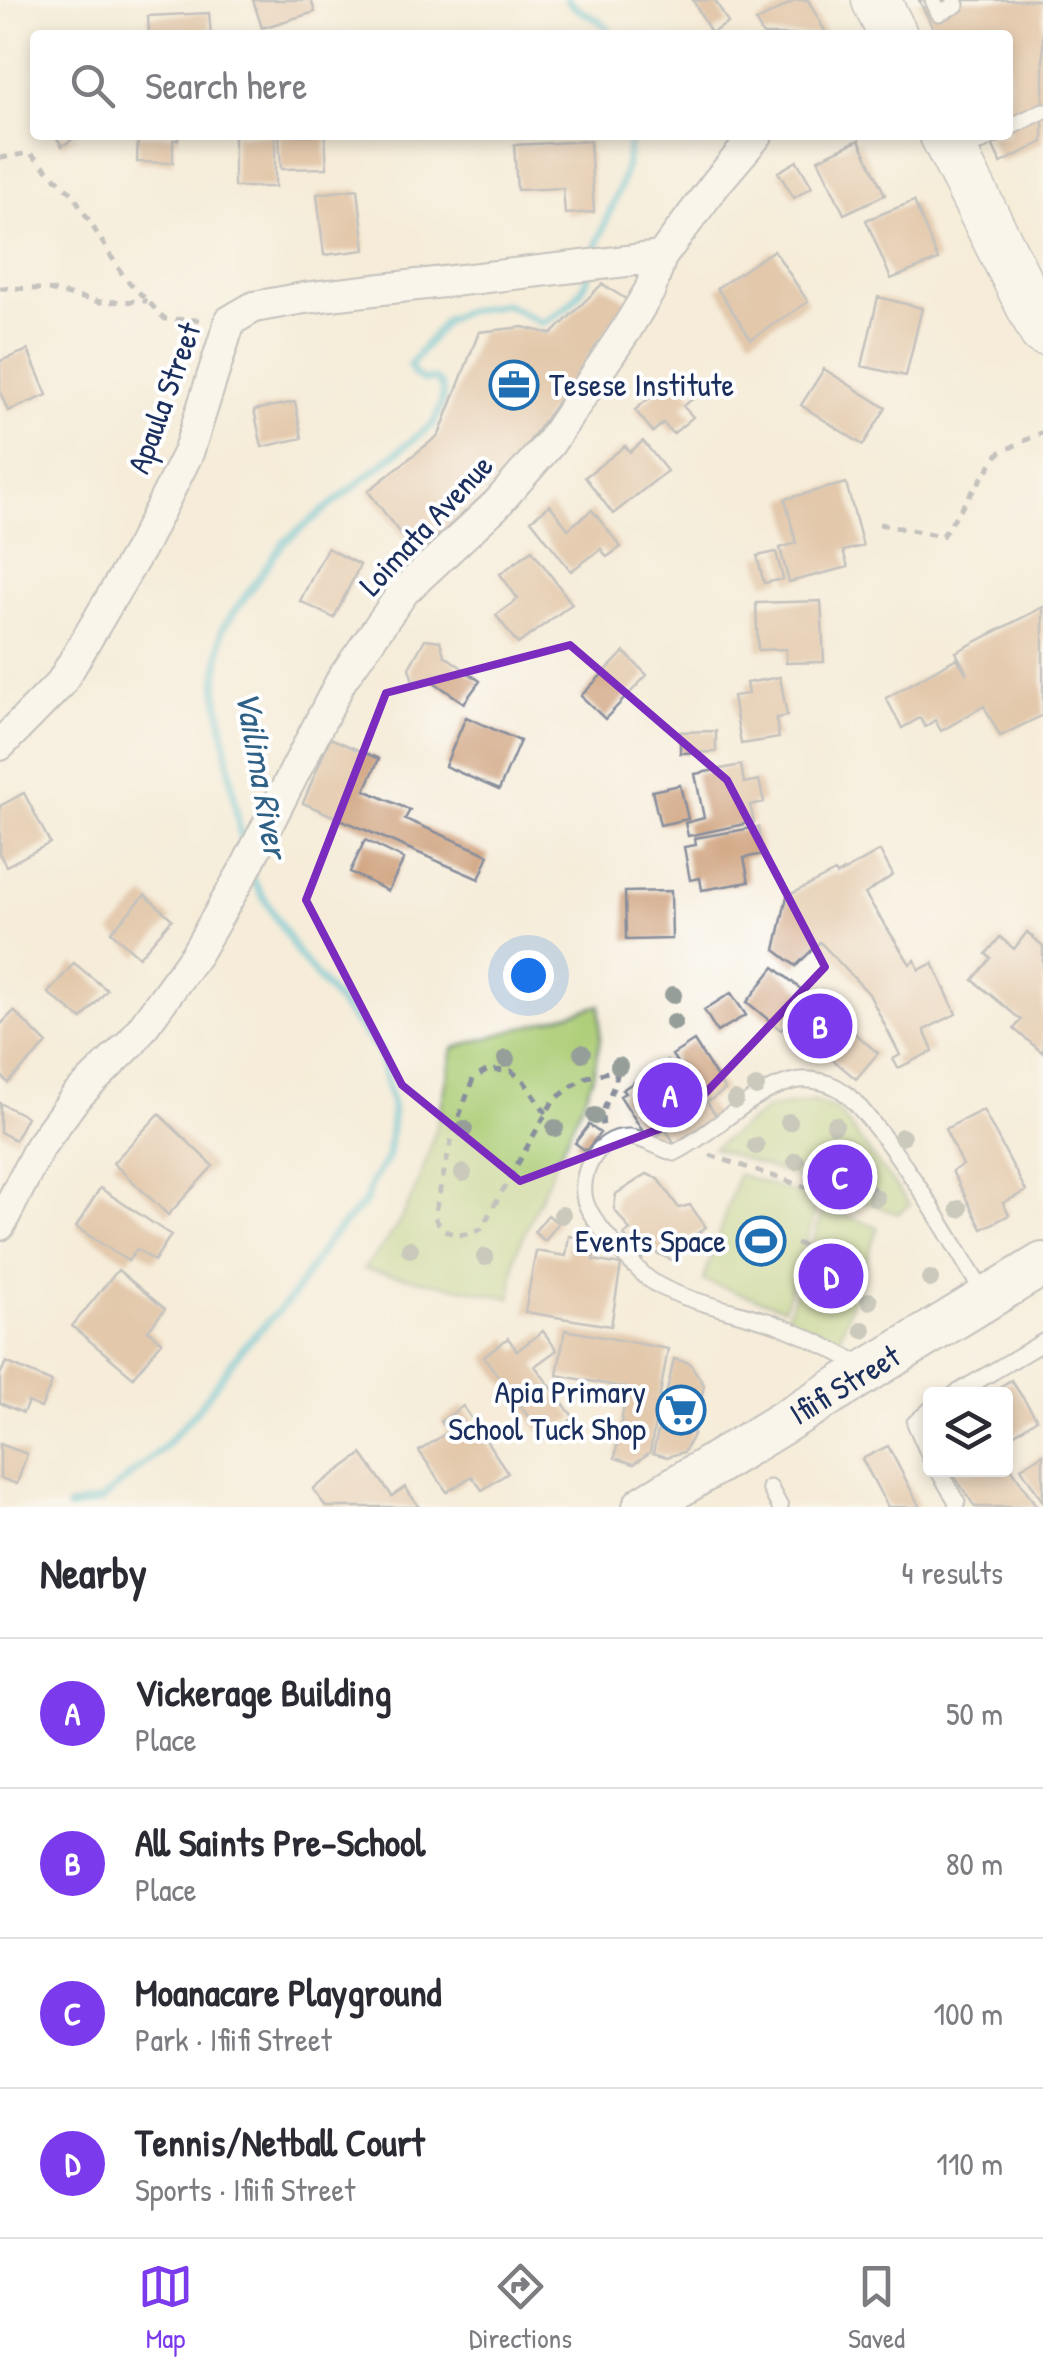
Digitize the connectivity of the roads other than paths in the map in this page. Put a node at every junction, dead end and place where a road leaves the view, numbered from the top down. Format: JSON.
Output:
{"nodes":[{"id":1,"x":876,"y":0,"type":"edge"},
{"id":2,"x":933,"y":0,"type":"edge"},
{"id":3,"x":954,"y":0,"type":"edge"},
{"id":4,"x":891,"y":30,"type":"edge"},
{"id":5,"x":1043,"y":111,"type":"edge"},
{"id":6,"x":1013,"y":126,"type":"edge"},
{"id":7,"x":754,"y":140,"type":"edge"},
{"id":8,"x":964,"y":142,"type":"edge"},
{"id":9,"x":661,"y":257,"type":"junction"},
{"id":10,"x":1043,"y":330,"type":"edge"},
{"id":11,"x":0,"y":745,"type":"edge"},
{"id":12,"x":0,"y":1225,"type":"edge"},
{"id":13,"x":1043,"y":1264,"type":"edge"},
{"id":14,"x":987,"y":1300,"type":"junction"},
{"id":15,"x":1043,"y":1342,"type":"edge"},
{"id":16,"x":871,"y":1371,"type":"junction"},
{"id":17,"x":967,"y":1387,"type":"edge"},
{"id":18,"x":923,"y":1416,"type":"edge"},
{"id":19,"x":923,"y":1441,"type":"edge"},
{"id":20,"x":942,"y":1477,"type":"edge"},
{"id":21,"x":770,"y":1488,"type":"dead end"},
{"id":22,"x":644,"y":1507,"type":"edge"},
{"id":23,"x":780,"y":1507,"type":"edge"},
{"id":24,"x":956,"y":1507,"type":"edge"}],
"edges":[{"from":1,"to":4,"type":"main road"},
{"from":2,"to":3,"type":"lane"},
{"from":5,"to":6,"type":"lane"},
{"from":7,"to":9,"type":"street","name":"Loimata Avenue"},
{"from":8,"to":10,"type":"main road"},
{"from":9,"to":11,"type":"street","name":"Apaula Street"},
{"from":9,"to":12,"type":"street","name":"Loimata Avenue"},
{"from":13,"to":14,"type":"main road","name":"Ifiifi Street"},
{"from":14,"to":16,"type":"main road","name":"Ifiifi Street"},
{"from":14,"to":16,"type":"lane"},
{"from":15,"to":17,"type":"lane"},
{"from":16,"to":22,"type":"main road","name":"Ifiifi Street"},
{"from":18,"to":19,"type":"lane"},
{"from":20,"to":24,"type":"lane"},
{"from":21,"to":23,"type":"lane"}]}
